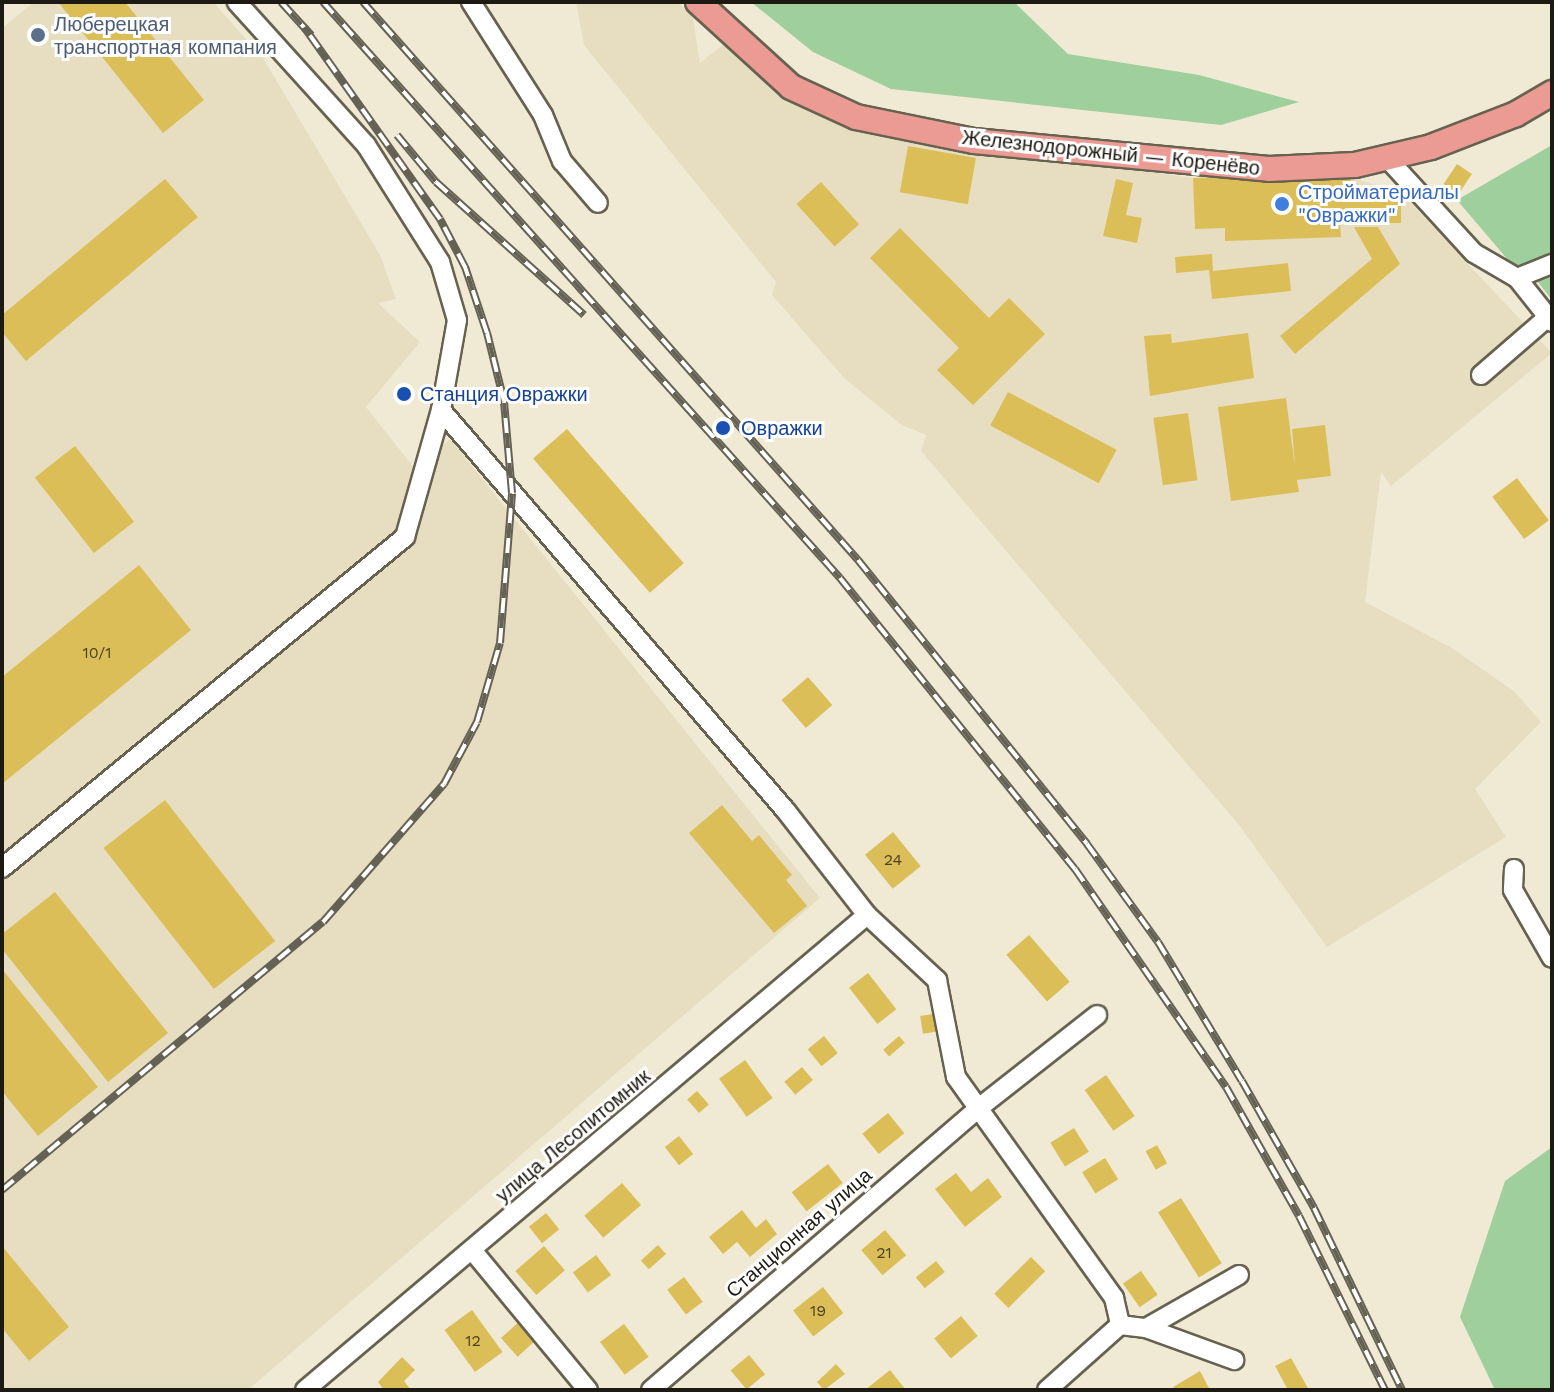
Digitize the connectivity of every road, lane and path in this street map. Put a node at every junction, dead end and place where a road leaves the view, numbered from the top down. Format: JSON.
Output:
{"nodes":[{"id":1,"x":237,"y":2,"type":"edge"},
{"id":2,"x":471,"y":2,"type":"edge"},
{"id":3,"x":698,"y":2,"type":"edge"},
{"id":4,"x":1552,"y":93,"type":"edge"},
{"id":5,"x":1386,"y":157,"type":"junction"},
{"id":6,"x":598,"y":203,"type":"dead end"},
{"id":7,"x":1552,"y":264,"type":"edge"},
{"id":8,"x":1517,"y":278,"type":"junction"},
{"id":9,"x":1550,"y":319,"type":"edge"},
{"id":10,"x":1481,"y":375,"type":"dead end"},
{"id":11,"x":441,"y":410,"type":"junction"},
{"id":12,"x":2,"y":868,"type":"edge"},
{"id":13,"x":1514,"y":869,"type":"dead end"},
{"id":14,"x":867,"y":915,"type":"junction"},
{"id":15,"x":1552,"y":958,"type":"edge"},
{"id":16,"x":1097,"y":1015,"type":"dead end"},
{"id":17,"x":976,"y":1110,"type":"junction"},
{"id":18,"x":472,"y":1250,"type":"junction"},
{"id":19,"x":1239,"y":1275,"type":"dead end"},
{"id":20,"x":1120,"y":1325,"type":"junction"},
{"id":21,"x":1146,"y":1328,"type":"junction"},
{"id":22,"x":1234,"y":1360,"type":"dead end"},
{"id":23,"x":305,"y":1390,"type":"edge"},
{"id":24,"x":588,"y":1390,"type":"edge"},
{"id":25,"x":651,"y":1390,"type":"edge"},
{"id":26,"x":1047,"y":1390,"type":"edge"}],
"edges":[{"from":1,"to":11,"type":"street"},
{"from":2,"to":6,"type":"street"},
{"from":3,"to":5,"type":"main road","name":"Железнодорожный — Коренёво"},
{"from":4,"to":5,"type":"main road","name":"Железнодорожный — Коренёво"},
{"from":5,"to":8,"type":"street"},
{"from":7,"to":8,"type":"street"},
{"from":8,"to":9,"type":"street"},
{"from":9,"to":10,"type":"street"},
{"from":11,"to":12,"type":"street"},
{"from":11,"to":14,"type":"street"},
{"from":13,"to":15,"type":"street"},
{"from":14,"to":17,"type":"street"},
{"from":14,"to":18,"type":"street","name":"улица Лесопитомник"},
{"from":16,"to":17,"type":"street","name":"Станционная улица"},
{"from":17,"to":20,"type":"street"},
{"from":17,"to":25,"type":"street","name":"Станционная улица"},
{"from":18,"to":23,"type":"street","name":"улица Лесопитомник"},
{"from":18,"to":24,"type":"street"},
{"from":19,"to":21,"type":"street"},
{"from":20,"to":21,"type":"street"},
{"from":20,"to":26,"type":"street"},
{"from":21,"to":22,"type":"street"}]}
